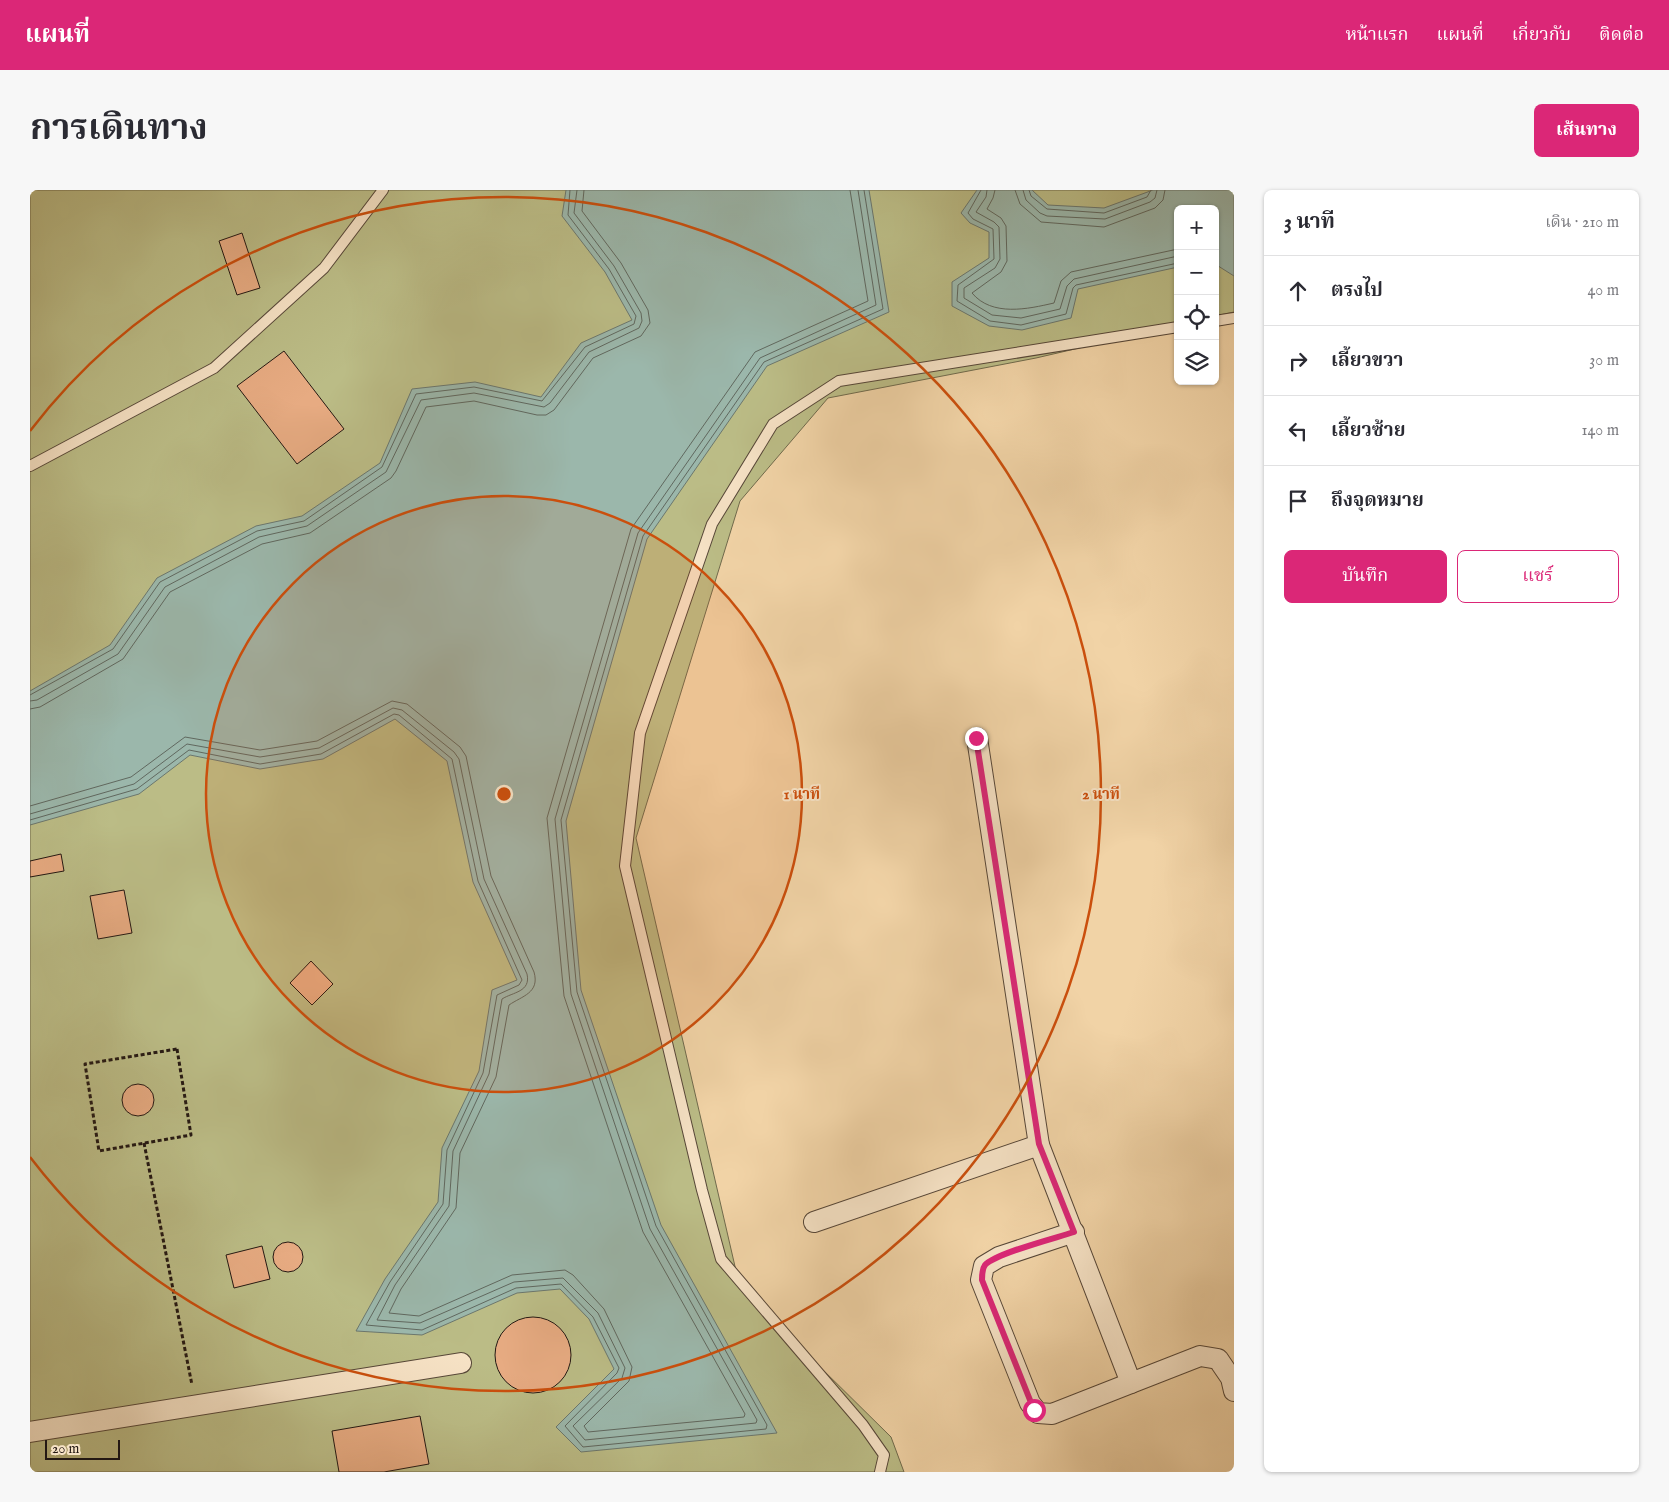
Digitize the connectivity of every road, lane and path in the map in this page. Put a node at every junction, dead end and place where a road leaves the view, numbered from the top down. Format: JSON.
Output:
{"nodes":[{"id":1,"x":383,"y":190,"type":"edge"},
{"id":2,"x":1234,"y":318,"type":"edge"},
{"id":3,"x":1219,"y":320,"type":"edge"},
{"id":4,"x":1174,"y":328,"type":"edge"},
{"id":5,"x":30,"y":466,"type":"edge"},
{"id":6,"x":976,"y":738,"type":"dead end"},
{"id":7,"x":144,"y":1143,"type":"junction"},
{"id":8,"x":1039,"y":1144,"type":"junction"},
{"id":9,"x":814,"y":1222,"type":"dead end"},
{"id":10,"x":1074,"y":1232,"type":"junction"},
{"id":11,"x":460,"y":1363,"type":"dead end"},
{"id":12,"x":1131,"y":1383,"type":"junction"},
{"id":13,"x":1234,"y":1391,"type":"edge"},
{"id":14,"x":196,"y":1405,"type":"junction"},
{"id":15,"x":30,"y":1432,"type":"edge"},
{"id":16,"x":880,"y":1472,"type":"edge"}],
"edges":[{"from":1,"to":5,"type":"lane"},
{"from":2,"to":3,"type":"lane"},
{"from":4,"to":16,"type":"lane"},
{"from":6,"to":8,"type":"street"},
{"from":7,"to":7,"type":"path"},
{"from":7,"to":14,"type":"path"},
{"from":8,"to":9,"type":"street"},
{"from":8,"to":10,"type":"street"},
{"from":10,"to":12,"type":"street"},
{"from":10,"to":12,"type":"street"},
{"from":11,"to":14,"type":"street"},
{"from":12,"to":13,"type":"street"},
{"from":14,"to":15,"type":"street"}]}
